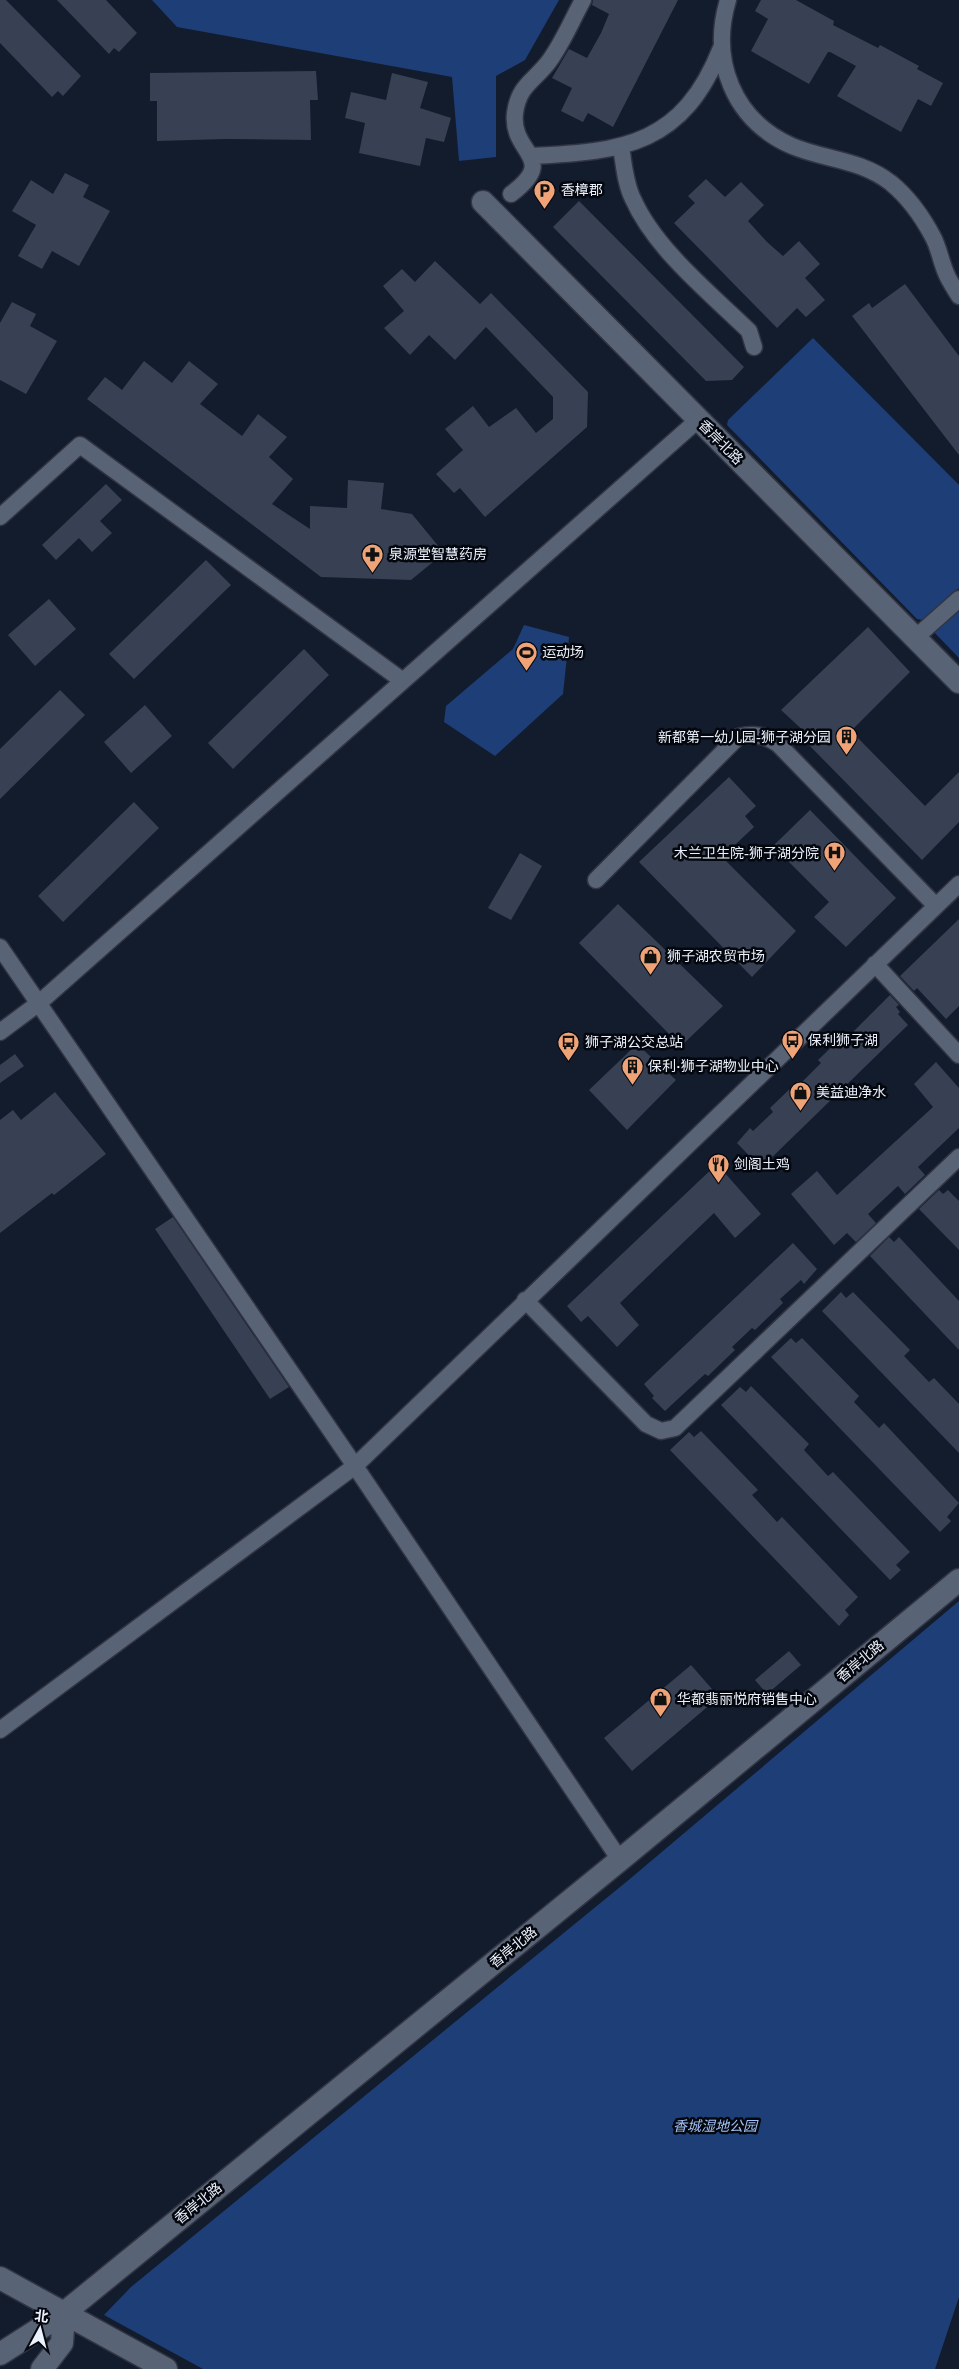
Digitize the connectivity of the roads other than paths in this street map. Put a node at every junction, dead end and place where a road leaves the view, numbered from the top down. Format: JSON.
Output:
{"nodes":[{"id":1,"x":583,"y":0,"type":"edge"},
{"id":2,"x":728,"y":0,"type":"edge"},
{"id":3,"x":722,"y":46,"type":"junction"},
{"id":4,"x":621,"y":147,"type":"junction"},
{"id":5,"x":531,"y":156,"type":"junction"},
{"id":6,"x":511,"y":194,"type":"dead end"},
{"id":7,"x":483,"y":202,"type":"dead end"},
{"id":8,"x":959,"y":296,"type":"edge"},
{"id":9,"x":754,"y":347,"type":"dead end"},
{"id":10,"x":699,"y":419,"type":"junction"},
{"id":11,"x":0,"y":517,"type":"edge"},
{"id":12,"x":959,"y":599,"type":"edge"},
{"id":13,"x":916,"y":638,"type":"junction"},
{"id":14,"x":403,"y":681,"type":"junction"},
{"id":15,"x":959,"y":682,"type":"edge"},
{"id":16,"x":596,"y":880,"type":"dead end"},
{"id":17,"x":959,"y":884,"type":"edge"},
{"id":18,"x":936,"y":906,"type":"junction"},
{"id":19,"x":0,"y":947,"type":"edge"},
{"id":20,"x":875,"y":964,"type":"junction"},
{"id":21,"x":39,"y":1003,"type":"junction"},
{"id":22,"x":0,"y":1032,"type":"edge"},
{"id":23,"x":959,"y":1055,"type":"edge"},
{"id":24,"x":959,"y":1157,"type":"edge"},
{"id":25,"x":525,"y":1300,"type":"junction"},
{"id":26,"x":355,"y":1466,"type":"junction"},
{"id":27,"x":959,"y":1580,"type":"edge"},
{"id":28,"x":0,"y":1730,"type":"edge"},
{"id":29,"x":620,"y":1860,"type":"junction"},
{"id":30,"x":0,"y":2278,"type":"edge"},
{"id":31,"x":64,"y":2312,"type":"junction"},
{"id":32,"x":0,"y":2354,"type":"edge"},
{"id":33,"x":42,"y":2369,"type":"edge"},
{"id":34,"x":166,"y":2369,"type":"edge"}],
"edges":[{"from":1,"to":5,"type":"street"},
{"from":2,"to":3,"type":"street"},
{"from":3,"to":4,"type":"street"},
{"from":3,"to":8,"type":"street"},
{"from":4,"to":5,"type":"street"},
{"from":4,"to":9,"type":"street"},
{"from":5,"to":6,"type":"street"},
{"from":7,"to":10,"type":"street","name":"香岸北路"},
{"from":10,"to":13,"type":"street","name":"香岸北路"},
{"from":10,"to":14,"type":"street"},
{"from":11,"to":14,"type":"street"},
{"from":12,"to":13,"type":"street"},
{"from":13,"to":15,"type":"street","name":"香岸北路"},
{"from":14,"to":21,"type":"street"},
{"from":16,"to":18,"type":"street"},
{"from":17,"to":18,"type":"street"},
{"from":18,"to":20,"type":"street"},
{"from":19,"to":21,"type":"street"},
{"from":20,"to":23,"type":"street"},
{"from":20,"to":25,"type":"street"},
{"from":21,"to":22,"type":"street"},
{"from":21,"to":26,"type":"street"},
{"from":24,"to":25,"type":"street"},
{"from":25,"to":26,"type":"street"},
{"from":26,"to":28,"type":"street"},
{"from":26,"to":29,"type":"street"},
{"from":27,"to":29,"type":"street","name":"香岸北路"},
{"from":29,"to":31,"type":"street","name":"香岸北路"},
{"from":30,"to":31,"type":"street"},
{"from":31,"to":32,"type":"street","name":"香岸北路"},
{"from":31,"to":33,"type":"street"},
{"from":31,"to":34,"type":"street"}]}
